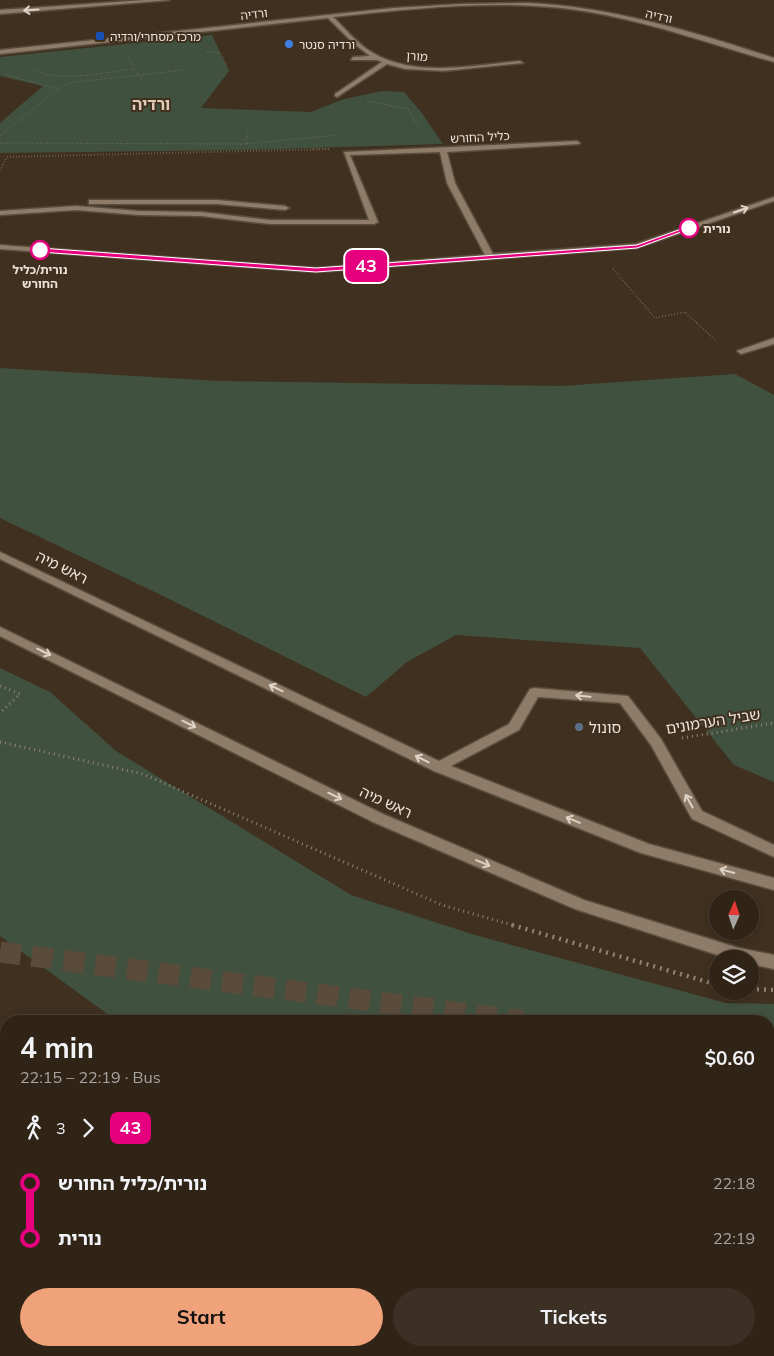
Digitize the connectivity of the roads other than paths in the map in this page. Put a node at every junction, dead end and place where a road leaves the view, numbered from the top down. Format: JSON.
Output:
{"nodes":[{"id":1,"x":167,"y":0,"type":"edge"},
{"id":2,"x":525,"y":2,"type":"edge"},
{"id":3,"x":0,"y":12,"type":"edge"},
{"id":4,"x":329,"y":16,"type":"junction"},
{"id":5,"x":0,"y":52,"type":"edge"},
{"id":6,"x":376,"y":58,"type":"junction"},
{"id":7,"x":353,"y":59,"type":"dead end"},
{"id":8,"x":774,"y":60,"type":"edge"},
{"id":9,"x":385,"y":63,"type":"junction"},
{"id":10,"x":520,"y":63,"type":"dead end"},
{"id":11,"x":337,"y":95,"type":"road end"},
{"id":12,"x":577,"y":143,"type":"dead end"},
{"id":13,"x":443,"y":150,"type":"junction"},
{"id":14,"x":774,"y":198,"type":"edge"},
{"id":15,"x":0,"y":207,"type":"edge"},
{"id":16,"x":285,"y":208,"type":"dead end"},
{"id":17,"x":0,"y":213,"type":"edge"},
{"id":18,"x":0,"y":247,"type":"edge"},
{"id":19,"x":490,"y":257,"type":"junction"},
{"id":20,"x":774,"y":341,"type":"edge"},
{"id":21,"x":741,"y":351,"type":"dead end"},
{"id":22,"x":0,"y":555,"type":"edge"},
{"id":23,"x":0,"y":631,"type":"edge"},
{"id":24,"x":440,"y":767,"type":"junction"},
{"id":25,"x":774,"y":852,"type":"edge"},
{"id":26,"x":774,"y":884,"type":"edge"},
{"id":27,"x":774,"y":962,"type":"edge"}],
"edges":[{"from":1,"to":3,"type":"street","one_way":true},
{"from":2,"to":4,"type":"street","name":"ורדיה"},
{"from":2,"to":8,"type":"street","name":"ורדיה"},
{"from":4,"to":5,"type":"street","name":"ורדיה"},
{"from":4,"to":6,"type":"street","name":"מורן"},
{"from":6,"to":7,"type":"street"},
{"from":6,"to":9,"type":"street","name":"מורן"},
{"from":9,"to":10,"type":"street","name":"מורן"},
{"from":9,"to":11,"type":"street"},
{"from":12,"to":13,"type":"street","name":"כליל החורש"},
{"from":13,"to":17,"type":"street"},
{"from":13,"to":19,"type":"street","name":"כליל החורש"},
{"from":19,"to":14,"type":"street","one_way":true},
{"from":15,"to":16,"type":"street"},
{"from":18,"to":19,"type":"street"},
{"from":20,"to":21,"type":"street"},
{"from":24,"to":22,"type":"street","name":"ראש מיה","one_way":true},
{"from":23,"to":27,"type":"street","name":"ראש מיה","one_way":true},
{"from":25,"to":24,"type":"street","one_way":true},
{"from":26,"to":24,"type":"street","name":"ראש מיה","one_way":true}]}
